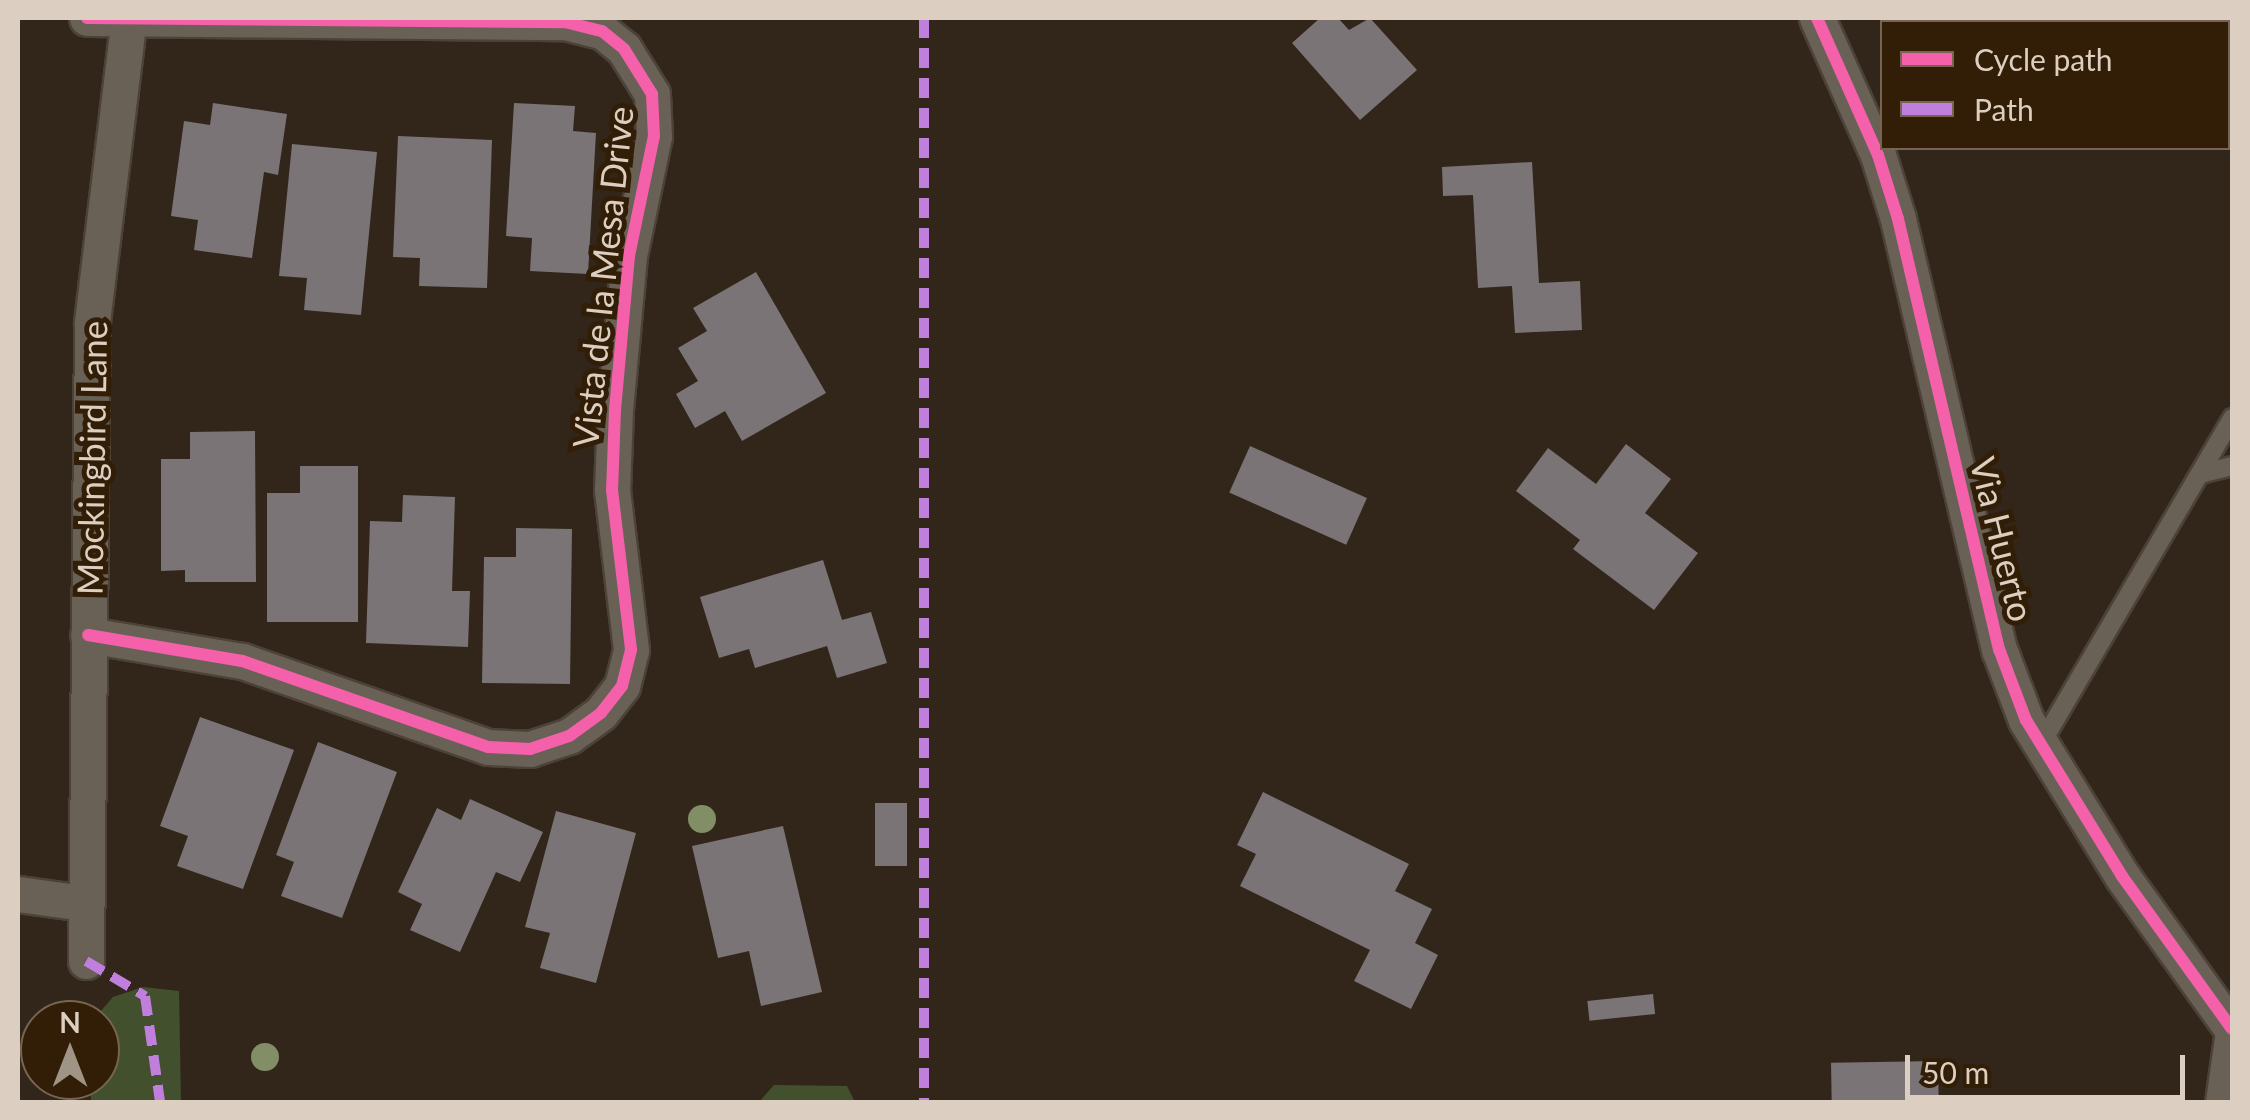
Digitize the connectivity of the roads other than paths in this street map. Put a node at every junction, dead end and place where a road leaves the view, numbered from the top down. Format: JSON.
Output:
{"nodes":[{"id":1,"x":86,"y":18,"type":"edge"},
{"id":2,"x":468,"y":18,"type":"edge"},
{"id":3,"x":1816,"y":18,"type":"edge"},
{"id":4,"x":129,"y":20,"type":"edge"},
{"id":5,"x":2232,"y":418,"type":"edge"},
{"id":6,"x":2232,"y":466,"type":"edge"},
{"id":7,"x":2200,"y":474,"type":"junction"},
{"id":8,"x":88,"y":635,"type":"junction"},
{"id":9,"x":2041,"y":745,"type":"junction"},
{"id":10,"x":18,"y":894,"type":"edge"},
{"id":11,"x":84,"y":903,"type":"junction"},
{"id":12,"x":86,"y":961,"type":"dead end"},
{"id":13,"x":2232,"y":1029,"type":"edge"},
{"id":14,"x":2232,"y":1038,"type":"edge"},
{"id":15,"x":2223,"y":1102,"type":"edge"}],
"edges":[{"from":1,"to":4,"type":"street","name":"Vista de la Mesa Drive"},
{"from":2,"to":4,"type":"street","name":"Vista de la Mesa Drive"},
{"from":2,"to":8,"type":"street","name":"Vista de la Mesa Drive"},
{"from":3,"to":9,"type":"street","name":"Via Huerto"},
{"from":4,"to":8,"type":"street","name":"Mockingbird Lane"},
{"from":5,"to":7,"type":"lane"},
{"from":6,"to":7,"type":"lane"},
{"from":7,"to":9,"type":"lane"},
{"from":8,"to":11,"type":"street","name":"Mockingbird Lane"},
{"from":9,"to":13,"type":"street","name":"Via Huerto"},
{"from":10,"to":11,"type":"street"},
{"from":11,"to":12,"type":"street","name":"Mockingbird Lane"},
{"from":14,"to":15,"type":"street"}]}
